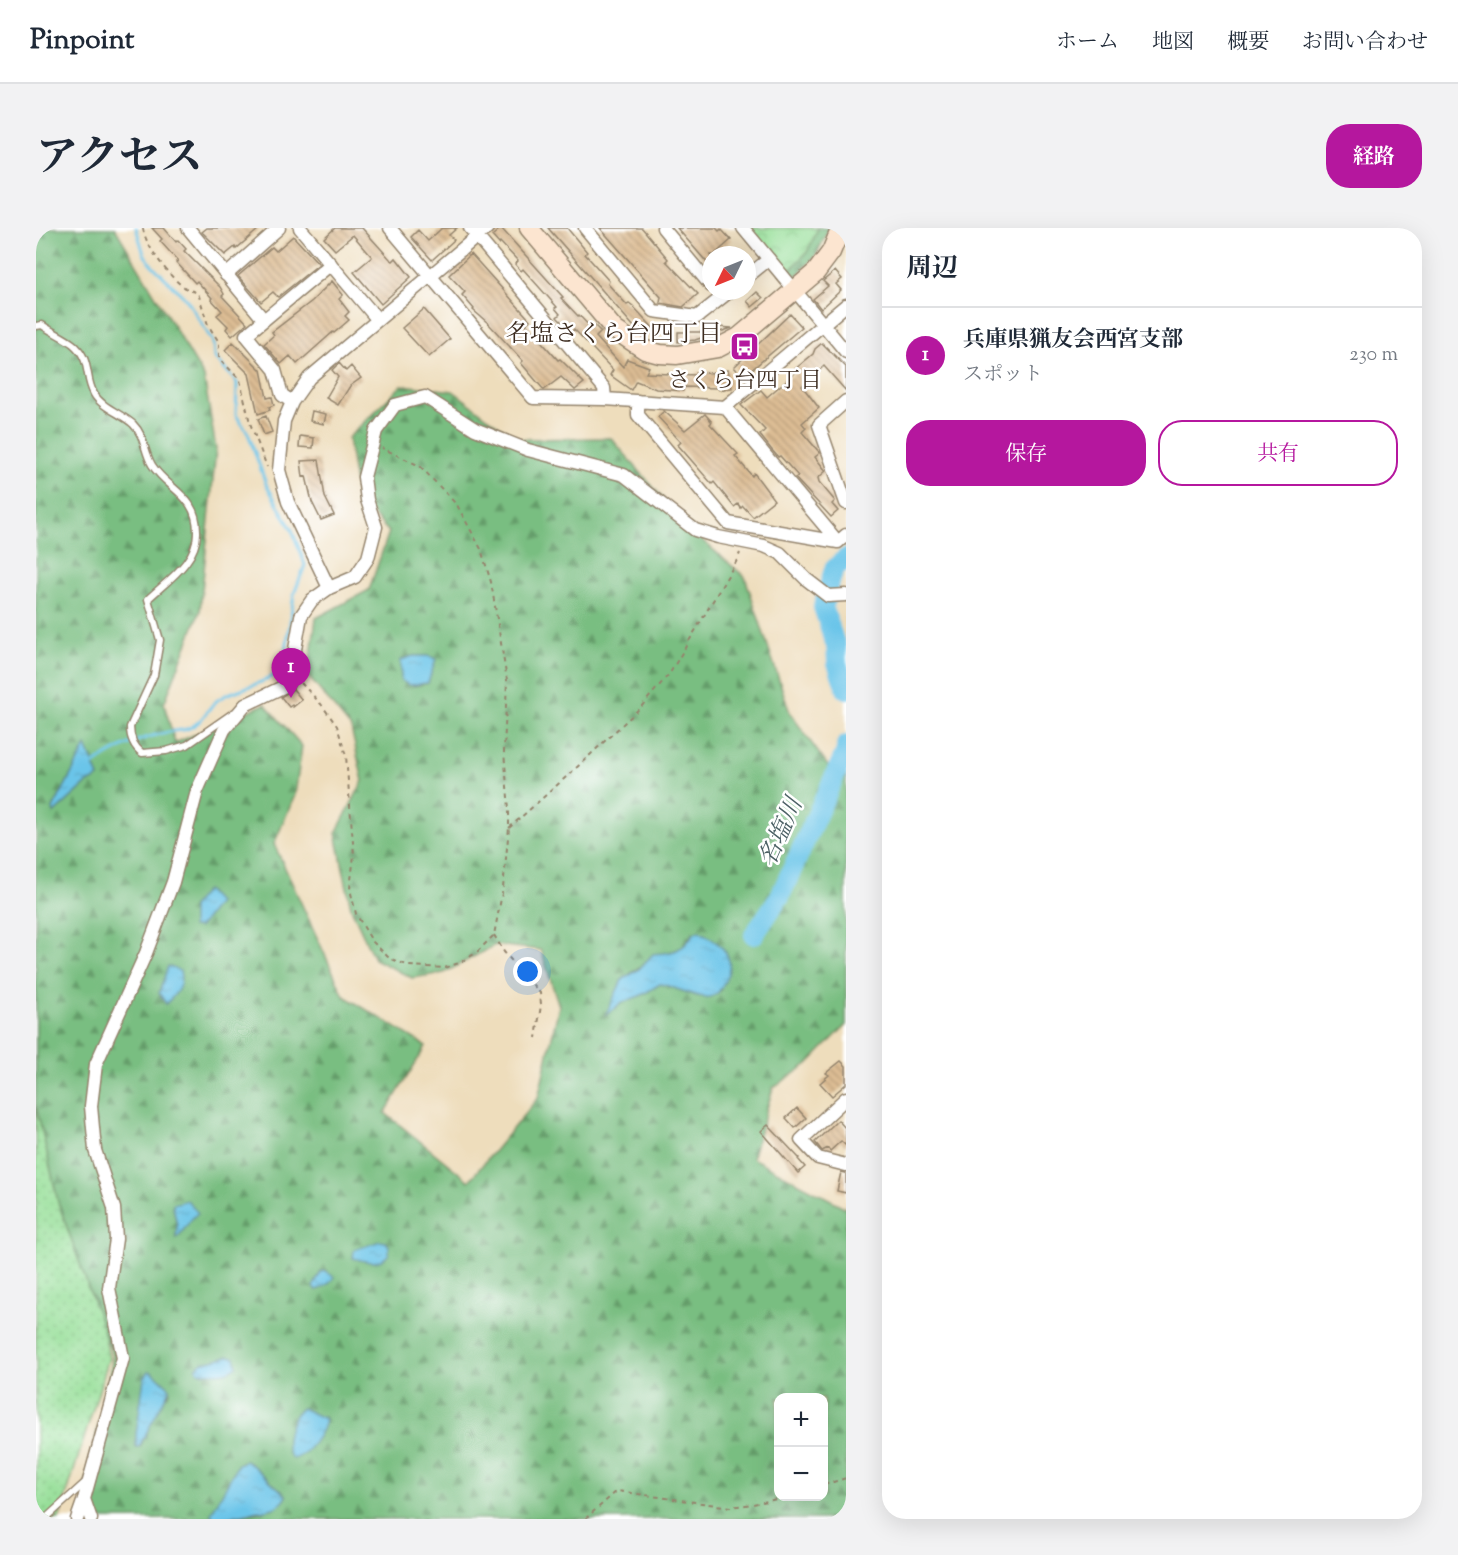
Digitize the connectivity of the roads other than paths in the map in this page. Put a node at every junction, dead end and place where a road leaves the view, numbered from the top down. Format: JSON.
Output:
{"nodes":[{"id":1,"x":188,"y":228,"type":"edge"},
{"id":2,"x":279,"y":228,"type":"edge"},
{"id":3,"x":300,"y":228,"type":"edge"},
{"id":4,"x":390,"y":228,"type":"edge"},
{"id":5,"x":530,"y":228,"type":"edge"},
{"id":6,"x":585,"y":228,"type":"edge"},
{"id":7,"x":663,"y":228,"type":"edge"},
{"id":8,"x":743,"y":228,"type":"edge"},
{"id":9,"x":841,"y":228,"type":"edge"},
{"id":10,"x":478,"y":231,"type":"edge"},
{"id":11,"x":769,"y":259,"type":"junction"},
{"id":12,"x":331,"y":264,"type":"junction"},
{"id":13,"x":756,"y":270,"type":"edge"},
{"id":14,"x":226,"y":274,"type":"junction"},
{"id":15,"x":702,"y":275,"type":"edge"},
{"id":16,"x":430,"y":276,"type":"junction"},
{"id":17,"x":795,"y":290,"type":"junction"},
{"id":18,"x":715,"y":300,"type":"edge"},
{"id":19,"x":846,"y":305,"type":"edge"},
{"id":20,"x":264,"y":320,"type":"junction"},
{"id":21,"x":378,"y":320,"type":"junction"},
{"id":22,"x":823,"y":325,"type":"junction"},
{"id":23,"x":36,"y":326,"type":"edge"},
{"id":24,"x":846,"y":352,"type":"edge"},
{"id":25,"x":605,"y":399,"type":"junction"},
{"id":26,"x":638,"y":401,"type":"junction"},
{"id":27,"x":846,"y":401,"type":"edge"},
{"id":28,"x":292,"y":402,"type":"junction"},
{"id":29,"x":725,"y":407,"type":"junction"},
{"id":30,"x":846,"y":503,"type":"edge"},
{"id":31,"x":842,"y":539,"type":"edge"},
{"id":32,"x":330,"y":588,"type":"junction"},
{"id":33,"x":846,"y":595,"type":"edge"},
{"id":34,"x":245,"y":705,"type":"junction"},
{"id":35,"x":846,"y":1098,"type":"edge"},
{"id":36,"x":846,"y":1165,"type":"edge"},
{"id":37,"x":90,"y":1478,"type":"junction"},
{"id":38,"x":84,"y":1499,"type":"junction"},
{"id":39,"x":45,"y":1519,"type":"edge"},
{"id":40,"x":77,"y":1519,"type":"edge"},
{"id":41,"x":91,"y":1519,"type":"edge"}],
"edges":[{"from":1,"to":14,"type":"street"},
{"from":2,"to":14,"type":"street"},
{"from":3,"to":12,"type":"street"},
{"from":4,"to":16,"type":"street"},
{"from":5,"to":17,"type":"street"},
{"from":6,"to":18,"type":"street"},
{"from":7,"to":15,"type":"street"},
{"from":8,"to":11,"type":"street"},
{"from":9,"to":17,"type":"street"},
{"from":10,"to":16,"type":"street"},
{"from":10,"to":25,"type":"street"},
{"from":11,"to":13,"type":"street"},
{"from":11,"to":17,"type":"street"},
{"from":12,"to":20,"type":"street"},
{"from":12,"to":21,"type":"street"},
{"from":14,"to":20,"type":"street"},
{"from":16,"to":21,"type":"street"},
{"from":16,"to":25,"type":"street"},
{"from":17,"to":22,"type":"street"},
{"from":19,"to":22,"type":"street"},
{"from":20,"to":28,"type":"street"},
{"from":21,"to":28,"type":"street"},
{"from":22,"to":24,"type":"street"},
{"from":22,"to":29,"type":"street"},
{"from":23,"to":34,"type":"lane"},
{"from":25,"to":26,"type":"street"},
{"from":26,"to":29,"type":"street"},
{"from":26,"to":31,"type":"street"},
{"from":27,"to":30,"type":"street"},
{"from":28,"to":32,"type":"street"},
{"from":29,"to":31,"type":"street"},
{"from":32,"to":33,"type":"street"},
{"from":32,"to":34,"type":"street"},
{"from":34,"to":37,"type":"street"},
{"from":35,"to":36,"type":"street"},
{"from":37,"to":38,"type":"street"},
{"from":37,"to":39,"type":"lane"},
{"from":38,"to":40,"type":"street"},
{"from":38,"to":41,"type":"street"}]}
